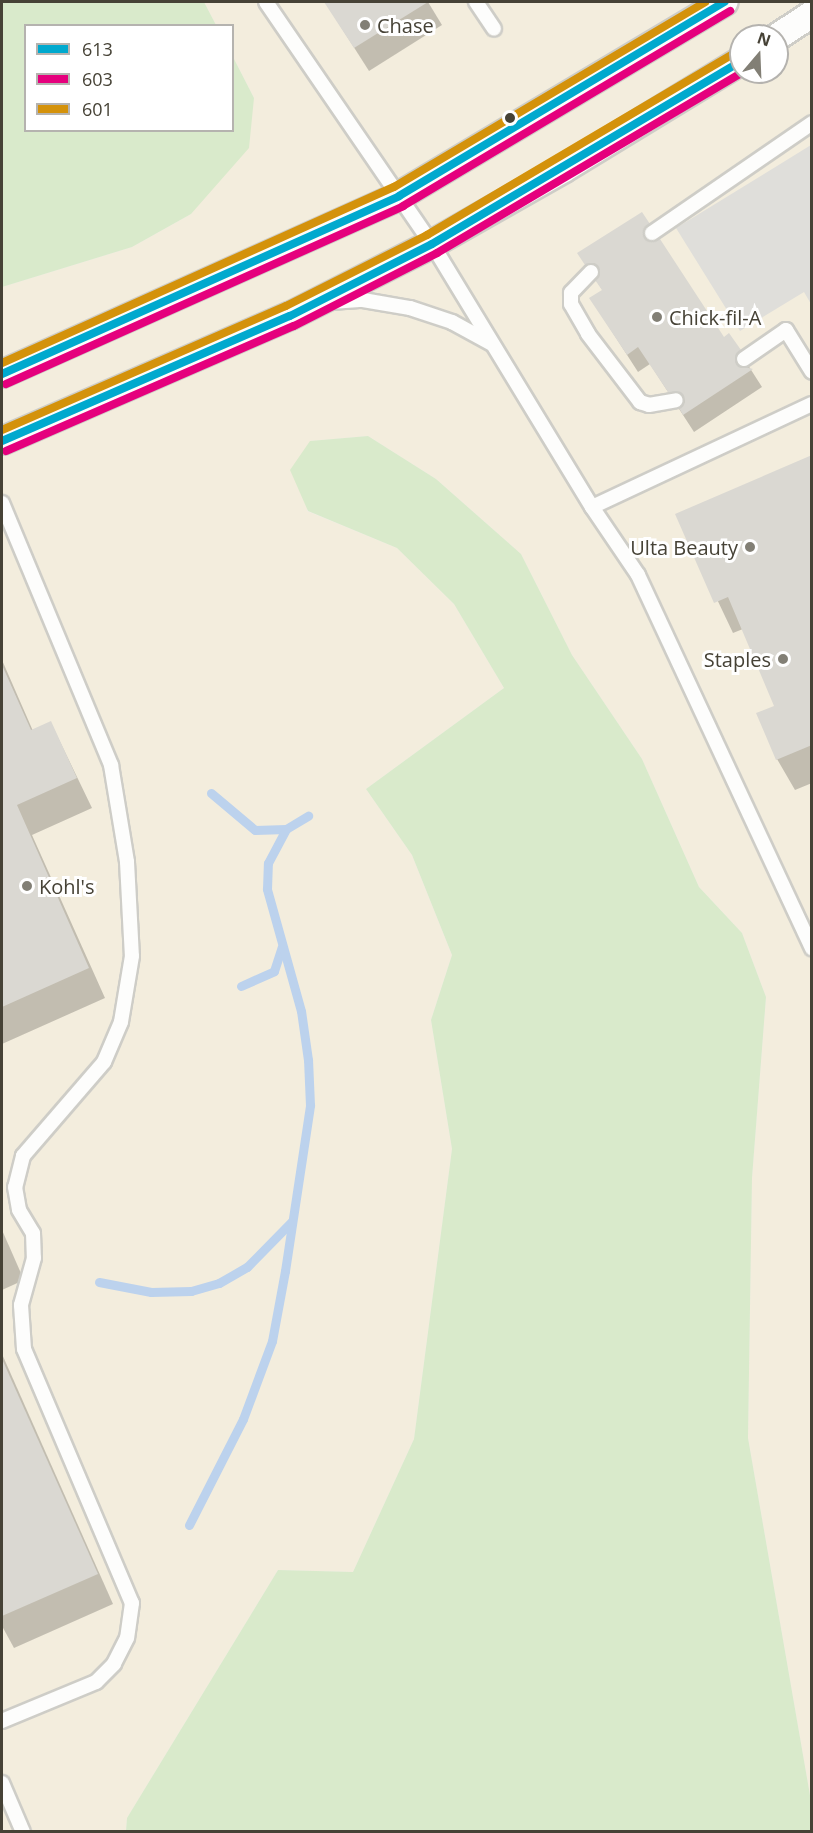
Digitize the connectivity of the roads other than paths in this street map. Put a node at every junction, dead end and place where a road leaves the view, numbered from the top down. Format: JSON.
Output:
{"nodes":[{"id":1,"x":266,"y":2,"type":"edge"},
{"id":2,"x":476,"y":2,"type":"edge"},
{"id":3,"x":725,"y":2,"type":"edge"},
{"id":4,"x":812,"y":14,"type":"edge"},
{"id":5,"x":494,"y":29,"type":"dead end"},
{"id":6,"x":789,"y":29,"type":"edge"},
{"id":7,"x":729,"y":68,"type":"edge"},
{"id":8,"x":812,"y":123,"type":"edge"},
{"id":9,"x":399,"y":196,"type":"junction"},
{"id":10,"x":652,"y":233,"type":"dead end"},
{"id":11,"x":432,"y":244,"type":"junction"},
{"id":12,"x":591,"y":272,"type":"dead end"},
{"id":13,"x":314,"y":303,"type":"junction"},
{"id":14,"x":494,"y":345,"type":"junction"},
{"id":15,"x":744,"y":359,"type":"dead end"},
{"id":16,"x":812,"y":372,"type":"edge"},
{"id":17,"x":2,"y":374,"type":"edge"},
{"id":18,"x":676,"y":400,"type":"dead end"},
{"id":19,"x":812,"y":404,"type":"edge"},
{"id":20,"x":2,"y":441,"type":"edge"},
{"id":21,"x":2,"y":503,"type":"edge"},
{"id":22,"x":592,"y":507,"type":"junction"},
{"id":23,"x":812,"y":948,"type":"edge"},
{"id":24,"x":2,"y":1720,"type":"edge"},
{"id":25,"x":2,"y":1783,"type":"edge"},
{"id":26,"x":23,"y":1832,"type":"edge"}],
"edges":[{"from":1,"to":9,"type":"lane"},
{"from":2,"to":5,"type":"lane"},
{"from":3,"to":9,"type":"street"},
{"from":4,"to":6,"type":"street"},
{"from":7,"to":11,"type":"street"},
{"from":8,"to":10,"type":"lane"},
{"from":9,"to":11,"type":"lane"},
{"from":9,"to":17,"type":"street"},
{"from":11,"to":13,"type":"street"},
{"from":11,"to":14,"type":"lane"},
{"from":12,"to":18,"type":"lane"},
{"from":13,"to":14,"type":"lane"},
{"from":13,"to":20,"type":"street"},
{"from":14,"to":22,"type":"lane"},
{"from":15,"to":16,"type":"lane"},
{"from":19,"to":22,"type":"lane"},
{"from":21,"to":24,"type":"lane"},
{"from":22,"to":23,"type":"lane"},
{"from":25,"to":26,"type":"lane"}]}
